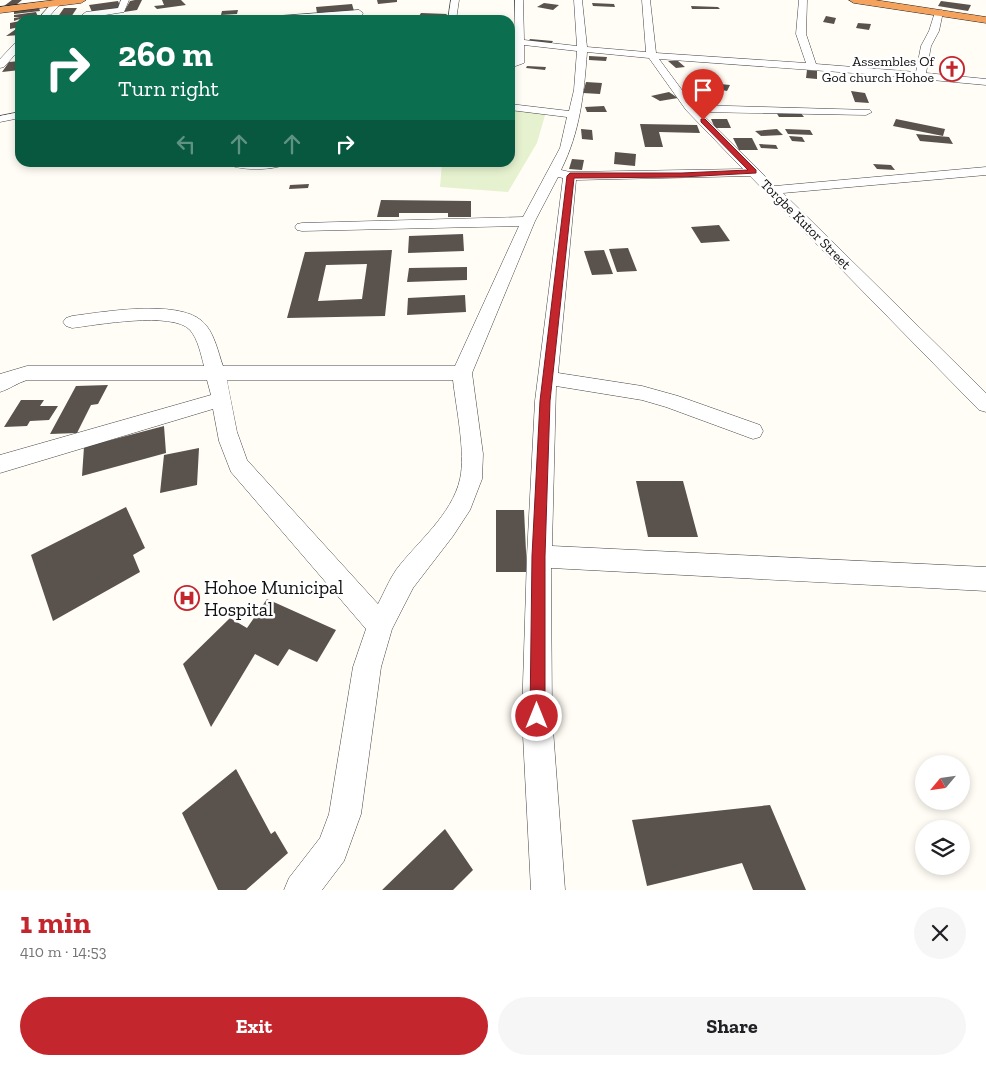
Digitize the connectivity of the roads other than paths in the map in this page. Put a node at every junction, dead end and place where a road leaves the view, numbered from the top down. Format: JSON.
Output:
{"nodes":[{"id":1,"x":81,"y":0,"type":"edge"},
{"id":2,"x":125,"y":0,"type":"edge"},
{"id":3,"x":455,"y":0,"type":"edge"},
{"id":4,"x":519,"y":0,"type":"edge"},
{"id":5,"x":578,"y":0,"type":"edge"},
{"id":6,"x":646,"y":0,"type":"edge"},
{"id":7,"x":803,"y":0,"type":"edge"},
{"id":8,"x":854,"y":0,"type":"edge"},
{"id":9,"x":57,"y":3,"type":"junction"},
{"id":10,"x":0,"y":10,"type":"edge"},
{"id":11,"x":939,"y":12,"type":"junction"},
{"id":12,"x":360,"y":13,"type":"edge"},
{"id":13,"x":46,"y":15,"type":"edge"},
{"id":14,"x":86,"y":15,"type":"dead end"},
{"id":15,"x":333,"y":15,"type":"edge"},
{"id":16,"x":453,"y":15,"type":"edge"},
{"id":17,"x":986,"y":20,"type":"edge"},
{"id":18,"x":515,"y":34,"type":"edge"},
{"id":19,"x":515,"y":42,"type":"edge"},
{"id":20,"x":515,"y":47,"type":"edge"},
{"id":21,"x":582,"y":49,"type":"junction"},
{"id":22,"x":15,"y":52,"type":"edge"},
{"id":23,"x":651,"y":54,"type":"junction"},
{"id":24,"x":515,"y":64,"type":"edge"},
{"id":25,"x":0,"y":65,"type":"edge"},
{"id":26,"x":812,"y":67,"type":"junction"},
{"id":27,"x":920,"y":75,"type":"junction"},
{"id":28,"x":986,"y":82,"type":"edge"},
{"id":29,"x":515,"y":108,"type":"edge"},
{"id":30,"x":690,"y":108,"type":"junction"},
{"id":31,"x":866,"y":112,"type":"dead end"},
{"id":32,"x":575,"y":114,"type":"junction"},
{"id":33,"x":15,"y":116,"type":"edge"},
{"id":34,"x":0,"y":119,"type":"edge"},
{"id":35,"x":986,"y":171,"type":"edge"},
{"id":36,"x":754,"y":172,"type":"junction"},
{"id":37,"x":562,"y":174,"type":"junction"},
{"id":38,"x":772,"y":190,"type":"junction"},
{"id":39,"x":528,"y":221,"type":"junction"},
{"id":40,"x":302,"y":227,"type":"dead end"},
{"id":41,"x":72,"y":322,"type":"dead end"},
{"id":42,"x":216,"y":372,"type":"junction"},
{"id":43,"x":462,"y":373,"type":"junction"},
{"id":44,"x":548,"y":378,"type":"junction"},
{"id":45,"x":0,"y":385,"type":"edge"},
{"id":46,"x":221,"y":399,"type":"junction"},
{"id":47,"x":986,"y":405,"type":"edge"},
{"id":48,"x":753,"y":431,"type":"dead end"},
{"id":49,"x":0,"y":464,"type":"edge"},
{"id":50,"x":539,"y":556,"type":"junction"},
{"id":51,"x":986,"y":579,"type":"edge"},
{"id":52,"x":380,"y":626,"type":"junction"},
{"id":53,"x":301,"y":890,"type":"edge"},
{"id":54,"x":548,"y":890,"type":"edge"}],
"edges":[{"from":1,"to":9,"type":"highway"},
{"from":2,"to":14,"type":"street"},
{"from":3,"to":16,"type":"street"},
{"from":4,"to":18,"type":"street"},
{"from":5,"to":21,"type":"street"},
{"from":6,"to":23,"type":"street"},
{"from":7,"to":26,"type":"street"},
{"from":8,"to":11,"type":"highway"},
{"from":9,"to":10,"type":"highway"},
{"from":9,"to":13,"type":"street"},
{"from":11,"to":17,"type":"highway"},
{"from":11,"to":27,"type":"street"},
{"from":12,"to":15,"type":"street"},
{"from":19,"to":21,"type":"street"},
{"from":20,"to":24,"type":"street"},
{"from":21,"to":23,"type":"street"},
{"from":21,"to":32,"type":"street"},
{"from":22,"to":25,"type":"street"},
{"from":23,"to":26,"type":"street"},
{"from":23,"to":30,"type":"street","name":"Torgbe Kutor Street"},
{"from":26,"to":27,"type":"street"},
{"from":27,"to":28,"type":"street"},
{"from":29,"to":32,"type":"street"},
{"from":30,"to":31,"type":"street"},
{"from":30,"to":36,"type":"street","name":"Torgbe Kutor Street"},
{"from":32,"to":37,"type":"street"},
{"from":33,"to":34,"type":"street"},
{"from":35,"to":38,"type":"street"},
{"from":36,"to":37,"type":"street"},
{"from":36,"to":38,"type":"street","name":"Torgbe Kutor Street"},
{"from":37,"to":39,"type":"street"},
{"from":37,"to":44,"type":"street"},
{"from":38,"to":47,"type":"street","name":"Torgbe Kutor Street"},
{"from":39,"to":40,"type":"street"},
{"from":39,"to":43,"type":"street"},
{"from":41,"to":42,"type":"street"},
{"from":42,"to":43,"type":"street"},
{"from":42,"to":45,"type":"street"},
{"from":42,"to":46,"type":"street"},
{"from":43,"to":52,"type":"street"},
{"from":44,"to":48,"type":"street"},
{"from":44,"to":50,"type":"street"},
{"from":46,"to":49,"type":"street"},
{"from":46,"to":52,"type":"street"},
{"from":50,"to":51,"type":"street"},
{"from":50,"to":54,"type":"street"},
{"from":52,"to":53,"type":"street"}]}
